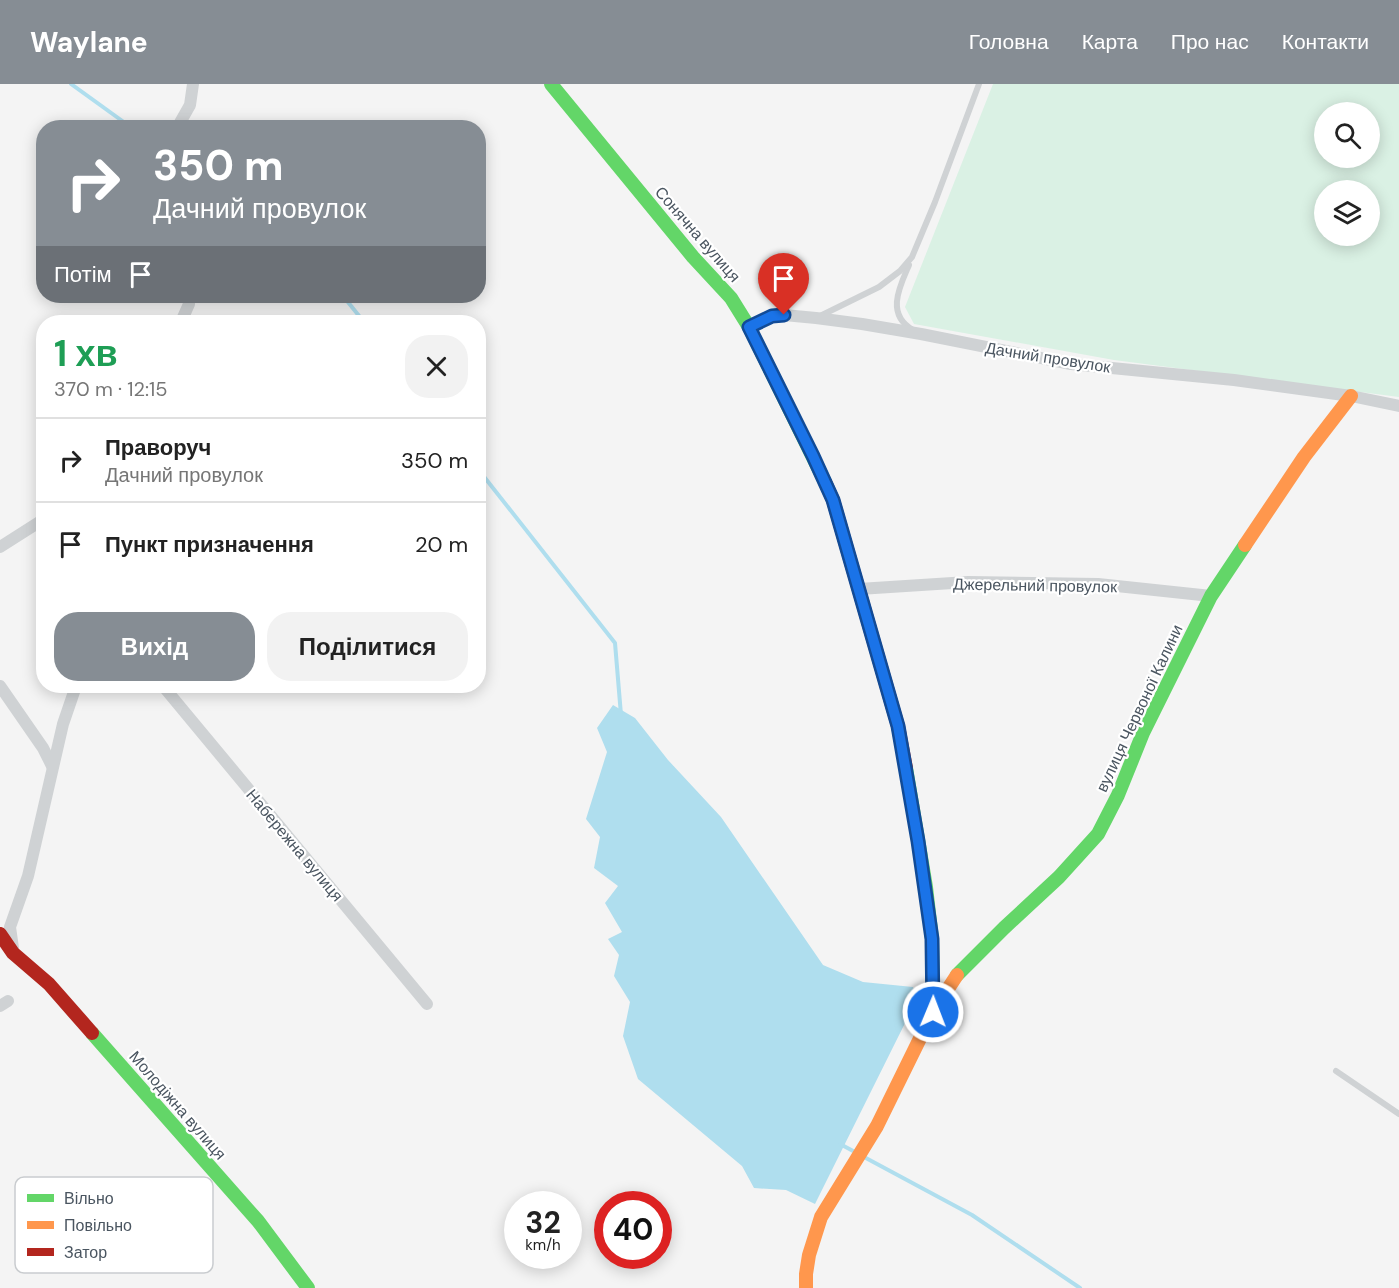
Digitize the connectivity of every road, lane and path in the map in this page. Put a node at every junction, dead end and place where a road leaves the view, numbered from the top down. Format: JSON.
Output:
{"nodes":[{"id":1,"x":193,"y":84,"type":"edge"},
{"id":2,"x":551,"y":84,"type":"edge"},
{"id":3,"x":980,"y":84,"type":"edge"},
{"id":4,"x":182,"y":120,"type":"edge"},
{"id":5,"x":912,"y":257,"type":"junction"},
{"id":6,"x":816,"y":318,"type":"junction"},
{"id":7,"x":749,"y":327,"type":"junction"},
{"id":8,"x":921,"y":334,"type":"junction"},
{"id":9,"x":1351,"y":396,"type":"junction"},
{"id":10,"x":1399,"y":406,"type":"edge"},
{"id":11,"x":36,"y":524,"type":"edge"},
{"id":12,"x":0,"y":547,"type":"edge"},
{"id":13,"x":859,"y":589,"type":"junction"},
{"id":14,"x":1211,"y":596,"type":"junction"},
{"id":15,"x":0,"y":687,"type":"edge"},
{"id":16,"x":74,"y":693,"type":"edge"},
{"id":17,"x":169,"y":693,"type":"edge"},
{"id":18,"x":52,"y":766,"type":"junction"},
{"id":19,"x":0,"y":934,"type":"edge"},
{"id":20,"x":13,"y":953,"type":"junction"},
{"id":21,"x":427,"y":1004,"type":"dead end"},
{"id":22,"x":933,"y":1012,"type":"junction"},
{"id":23,"x":1336,"y":1071,"type":"dead end"},
{"id":24,"x":1399,"y":1114,"type":"edge"},
{"id":25,"x":308,"y":1288,"type":"edge"},
{"id":26,"x":806,"y":1288,"type":"edge"}],
"edges":[{"from":1,"to":4,"type":"street"},
{"from":2,"to":7,"type":"street","name":"Сонячна вулиця"},
{"from":3,"to":5,"type":"lane"},
{"from":5,"to":6,"type":"lane"},
{"from":5,"to":8,"type":"lane"},
{"from":6,"to":7,"type":"street","name":"Дачний провулок"},
{"from":6,"to":8,"type":"street","name":"Дачний провулок"},
{"from":7,"to":13,"type":"street","name":"Сонячна вулиця"},
{"from":8,"to":9,"type":"street","name":"Дачний провулок"},
{"from":9,"to":10,"type":"street","name":"Дачний провулок"},
{"from":9,"to":14,"type":"street","name":"вулиця Червоної Калини"},
{"from":11,"to":12,"type":"street"},
{"from":13,"to":14,"type":"street","name":"Джерельний провулок"},
{"from":13,"to":22,"type":"street","name":"Сонячна вулиця"},
{"from":14,"to":22,"type":"street","name":"вулиця Червоної Калини"},
{"from":15,"to":18,"type":"street"},
{"from":16,"to":18,"type":"street"},
{"from":17,"to":21,"type":"street","name":"Набережна вулиця"},
{"from":18,"to":20,"type":"street"},
{"from":19,"to":20,"type":"street","name":"Молодіжна вулиця"},
{"from":20,"to":25,"type":"street","name":"Молодіжна вулиця"},
{"from":22,"to":26,"type":"street","name":"вулиця Червоної Калини"},
{"from":23,"to":24,"type":"lane"}]}
